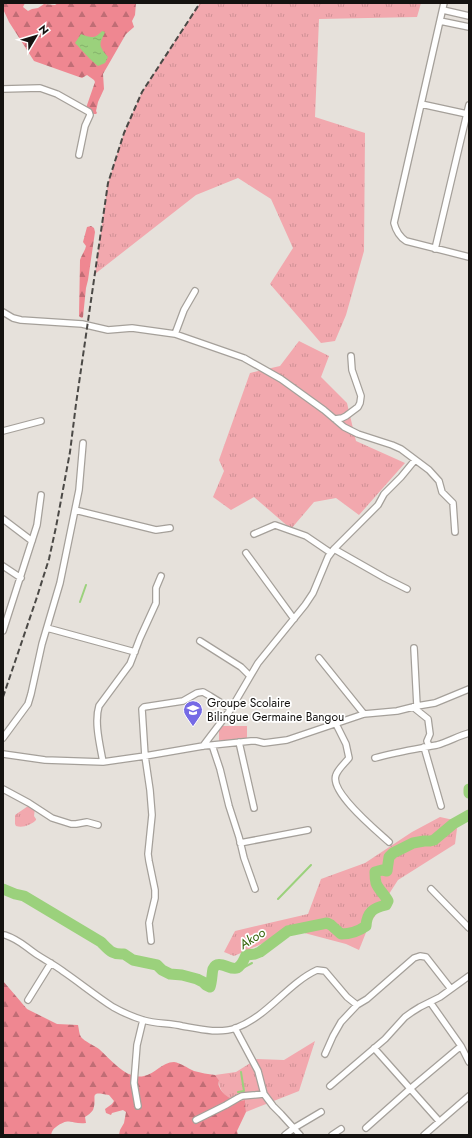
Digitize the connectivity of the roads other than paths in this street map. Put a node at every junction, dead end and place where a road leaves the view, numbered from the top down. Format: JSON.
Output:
{"nodes":[{"id":1,"x":444,"y":3,"type":"edge"},
{"id":2,"x":442,"y":10,"type":"junction"},
{"id":3,"x":469,"y":16,"type":"edge"},
{"id":4,"x":440,"y":22,"type":"junction"},
{"id":5,"x":469,"y":27,"type":"edge"},
{"id":6,"x":3,"y":89,"type":"edge"},
{"id":7,"x":421,"y":104,"type":"junction"},
{"id":8,"x":469,"y":104,"type":"edge"},
{"id":9,"x":467,"y":114,"type":"junction"},
{"id":10,"x":79,"y":155,"type":"dead end"},
{"id":11,"x":435,"y":249,"type":"junction"},
{"id":12,"x":469,"y":257,"type":"edge"},
{"id":13,"x":195,"y":291,"type":"dead end"},
{"id":14,"x":3,"y":312,"type":"edge"},
{"id":15,"x":175,"y":334,"type":"junction"},
{"id":16,"x":351,"y":356,"type":"dead end"},
{"id":17,"x":335,"y":418,"type":"junction"},
{"id":18,"x":41,"y":421,"type":"dead end"},
{"id":19,"x":3,"y":431,"type":"edge"},
{"id":20,"x":83,"y":443,"type":"dead end"},
{"id":21,"x":415,"y":460,"type":"junction"},
{"id":22,"x":41,"y":495,"type":"dead end"},
{"id":23,"x":75,"y":510,"type":"junction"},
{"id":24,"x":3,"y":519,"type":"edge"},
{"id":25,"x":170,"y":528,"type":"dead end"},
{"id":26,"x":455,"y":532,"type":"dead end"},
{"id":27,"x":254,"y":534,"type":"dead end"},
{"id":28,"x":32,"y":541,"type":"junction"},
{"id":29,"x":332,"y":551,"type":"junction"},
{"id":30,"x":246,"y":553,"type":"dead end"},
{"id":31,"x":3,"y":566,"type":"edge"},
{"id":32,"x":161,"y":576,"type":"dead end"},
{"id":33,"x":21,"y":578,"type":"junction"},
{"id":34,"x":407,"y":589,"type":"dead end"},
{"id":35,"x":5,"y":619,"type":"edge"},
{"id":36,"x":294,"y":619,"type":"junction"},
{"id":37,"x":47,"y":628,"type":"junction"},
{"id":38,"x":3,"y":631,"type":"edge"},
{"id":39,"x":200,"y":641,"type":"dead end"},
{"id":40,"x":414,"y":648,"type":"dead end"},
{"id":41,"x":135,"y":652,"type":"junction"},
{"id":42,"x":319,"y":658,"type":"dead end"},
{"id":43,"x":250,"y":676,"type":"junction"},
{"id":44,"x":469,"y":689,"type":"edge"},
{"id":45,"x":415,"y":706,"type":"junction"},
{"id":46,"x":231,"y":709,"type":"junction"},
{"id":47,"x":364,"y":714,"type":"junction"},
{"id":48,"x":336,"y":724,"type":"junction"},
{"id":49,"x":469,"y":733,"type":"edge"},
{"id":50,"x":3,"y":738,"type":"edge"},
{"id":51,"x":239,"y":742,"type":"junction"},
{"id":52,"x":212,"y":745,"type":"junction"},
{"id":53,"x":203,"y":746,"type":"junction"},
{"id":54,"x":427,"y":746,"type":"junction"},
{"id":55,"x":3,"y":754,"type":"edge"},
{"id":56,"x":145,"y":756,"type":"junction"},
{"id":57,"x":375,"y":758,"type":"dead end"},
{"id":58,"x":103,"y":762,"type":"junction"},
{"id":59,"x":3,"y":789,"type":"edge"},
{"id":60,"x":441,"y":806,"type":"dead end"},
{"id":61,"x":254,"y":808,"type":"dead end"},
{"id":62,"x":98,"y":825,"type":"dead end"},
{"id":63,"x":308,"y":830,"type":"dead end"},
{"id":64,"x":389,"y":842,"type":"dead end"},
{"id":65,"x":240,"y":843,"type":"junction"},
{"id":66,"x":255,"y":889,"type":"dead end"},
{"id":67,"x":431,"y":889,"type":"dead end"},
{"id":68,"x":469,"y":928,"type":"edge"},
{"id":69,"x":5,"y":936,"type":"dead end"},
{"id":70,"x":151,"y":941,"type":"dead end"},
{"id":71,"x":50,"y":964,"type":"junction"},
{"id":72,"x":469,"y":976,"type":"edge"},
{"id":73,"x":451,"y":989,"type":"junction"},
{"id":74,"x":28,"y":1000,"type":"dead end"},
{"id":75,"x":430,"y":1002,"type":"junction"},
{"id":76,"x":357,"y":1005,"type":"junction"},
{"id":77,"x":143,"y":1020,"type":"junction"},
{"id":78,"x":235,"y":1028,"type":"junction"},
{"id":79,"x":461,"y":1046,"type":"junction"},
{"id":80,"x":374,"y":1048,"type":"junction"},
{"id":81,"x":325,"y":1054,"type":"dead end"},
{"id":82,"x":469,"y":1062,"type":"edge"},
{"id":83,"x":330,"y":1086,"type":"dead end"},
{"id":84,"x":410,"y":1088,"type":"junction"},
{"id":85,"x":264,"y":1094,"type":"junction"},
{"id":86,"x":469,"y":1096,"type":"edge"},
{"id":87,"x":138,"y":1106,"type":"dead end"},
{"id":88,"x":321,"y":1112,"type":"dead end"},
{"id":89,"x":196,"y":1120,"type":"dead end"},
{"id":90,"x":439,"y":1121,"type":"junction"},
{"id":91,"x":294,"y":1128,"type":"junction"},
{"id":92,"x":366,"y":1128,"type":"dead end"},
{"id":93,"x":340,"y":1129,"type":"dead end"},
{"id":94,"x":285,"y":1135,"type":"edge"},
{"id":95,"x":300,"y":1135,"type":"edge"},
{"id":96,"x":332,"y":1135,"type":"edge"},
{"id":97,"x":424,"y":1135,"type":"edge"}],
"edges":[{"from":1,"to":2,"type":"street"},
{"from":2,"to":3,"type":"street"},
{"from":2,"to":4,"type":"street"},
{"from":4,"to":5,"type":"street"},
{"from":4,"to":7,"type":"street"},
{"from":6,"to":10,"type":"street"},
{"from":7,"to":9,"type":"street"},
{"from":7,"to":11,"type":"street"},
{"from":8,"to":9,"type":"street"},
{"from":9,"to":11,"type":"street"},
{"from":11,"to":12,"type":"street"},
{"from":13,"to":15,"type":"street"},
{"from":14,"to":15,"type":"street"},
{"from":15,"to":17,"type":"street"},
{"from":16,"to":17,"type":"street"},
{"from":17,"to":21,"type":"street"},
{"from":18,"to":19,"type":"street"},
{"from":20,"to":23,"type":"street"},
{"from":21,"to":26,"type":"street"},
{"from":21,"to":29,"type":"street"},
{"from":22,"to":28,"type":"street"},
{"from":23,"to":25,"type":"street"},
{"from":23,"to":37,"type":"street"},
{"from":24,"to":28,"type":"street"},
{"from":27,"to":29,"type":"street"},
{"from":28,"to":33,"type":"street"},
{"from":29,"to":34,"type":"street"},
{"from":29,"to":36,"type":"street"},
{"from":30,"to":36,"type":"street"},
{"from":31,"to":33,"type":"street"},
{"from":32,"to":41,"type":"street"},
{"from":33,"to":35,"type":"street"},
{"from":35,"to":38,"type":"street"},
{"from":36,"to":43,"type":"street"},
{"from":37,"to":41,"type":"street"},
{"from":37,"to":50,"type":"street"},
{"from":39,"to":43,"type":"street"},
{"from":40,"to":45,"type":"street"},
{"from":41,"to":58,"type":"street"},
{"from":42,"to":47,"type":"street"},
{"from":43,"to":46,"type":"street"},
{"from":44,"to":45,"type":"street"},
{"from":45,"to":47,"type":"street"},
{"from":45,"to":54,"type":"street"},
{"from":46,"to":53,"type":"street"},
{"from":46,"to":56,"type":"street"},
{"from":47,"to":48,"type":"street"},
{"from":48,"to":51,"type":"street"},
{"from":48,"to":64,"type":"street"},
{"from":49,"to":54,"type":"street"},
{"from":51,"to":52,"type":"street"},
{"from":51,"to":61,"type":"street"},
{"from":52,"to":53,"type":"street"},
{"from":52,"to":65,"type":"street"},
{"from":53,"to":56,"type":"street"},
{"from":54,"to":57,"type":"street"},
{"from":54,"to":60,"type":"street"},
{"from":55,"to":58,"type":"street"},
{"from":56,"to":58,"type":"street"},
{"from":56,"to":70,"type":"street"},
{"from":59,"to":62,"type":"street"},
{"from":63,"to":65,"type":"street"},
{"from":65,"to":66,"type":"street"},
{"from":67,"to":68,"type":"street"},
{"from":69,"to":71,"type":"street"},
{"from":71,"to":74,"type":"street"},
{"from":71,"to":77,"type":"street"},
{"from":72,"to":73,"type":"street"},
{"from":73,"to":75,"type":"street"},
{"from":73,"to":76,"type":"street"},
{"from":75,"to":79,"type":"street"},
{"from":75,"to":80,"type":"street"},
{"from":76,"to":78,"type":"street"},
{"from":76,"to":81,"type":"street"},
{"from":77,"to":78,"type":"street"},
{"from":77,"to":87,"type":"street"},
{"from":78,"to":85,"type":"street"},
{"from":79,"to":82,"type":"street"},
{"from":79,"to":84,"type":"street"},
{"from":80,"to":83,"type":"street"},
{"from":80,"to":84,"type":"street"},
{"from":84,"to":90,"type":"street"},
{"from":84,"to":92,"type":"street"},
{"from":85,"to":89,"type":"street"},
{"from":85,"to":91,"type":"street"},
{"from":86,"to":90,"type":"street"},
{"from":88,"to":91,"type":"street"},
{"from":90,"to":97,"type":"street"},
{"from":91,"to":94,"type":"street"},
{"from":91,"to":95,"type":"street"},
{"from":93,"to":96,"type":"street"}]}
